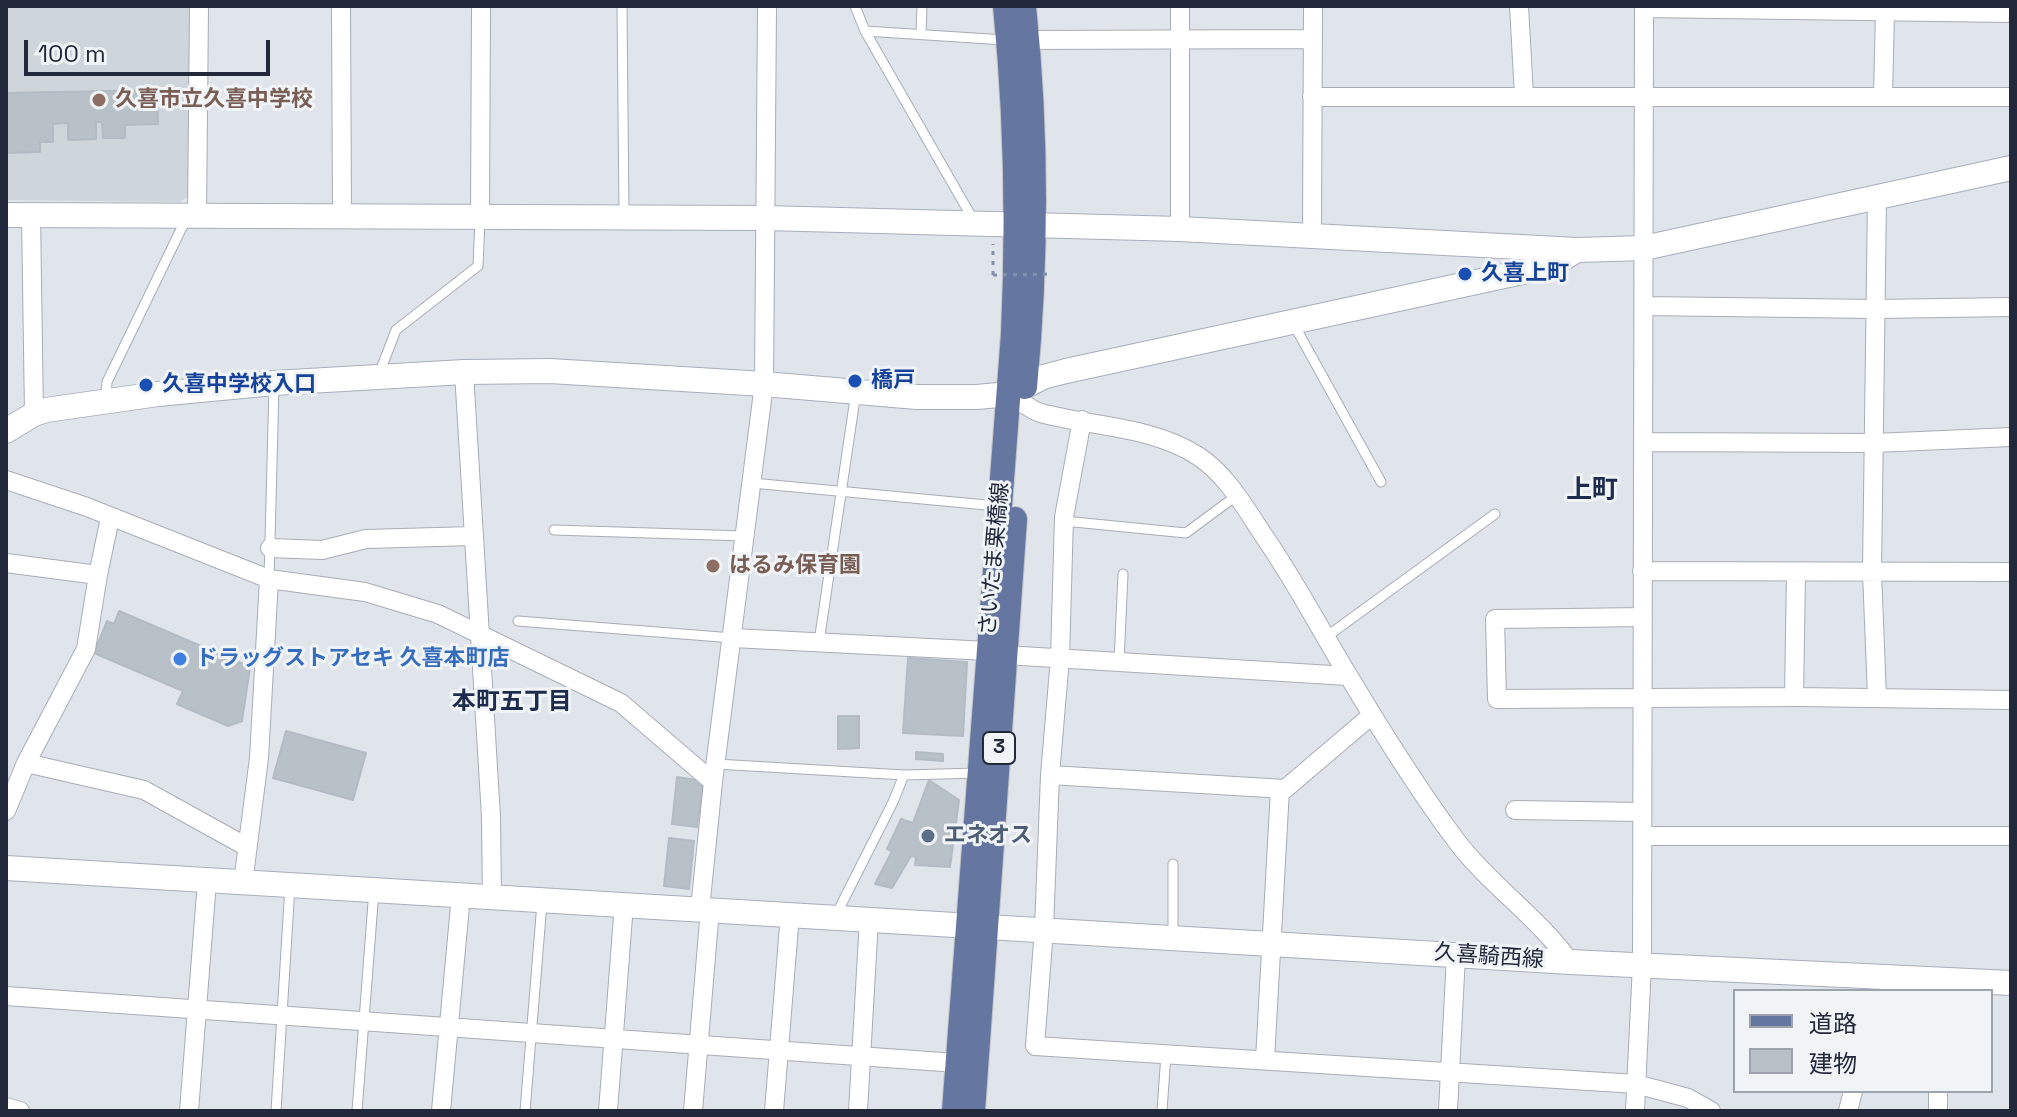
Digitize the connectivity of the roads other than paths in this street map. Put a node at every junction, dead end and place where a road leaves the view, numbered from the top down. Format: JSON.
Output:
{"nodes":[{"id":1,"x":199,"y":6,"type":"edge"},
{"id":2,"x":341,"y":6,"type":"edge"},
{"id":3,"x":481,"y":6,"type":"edge"},
{"id":4,"x":622,"y":6,"type":"edge"},
{"id":5,"x":767,"y":6,"type":"edge"},
{"id":6,"x":855,"y":6,"type":"edge"},
{"id":7,"x":922,"y":6,"type":"edge"},
{"id":8,"x":1005,"y":6,"type":"edge"},
{"id":9,"x":1024,"y":6,"type":"edge"},
{"id":10,"x":1180,"y":6,"type":"edge"},
{"id":11,"x":1313,"y":6,"type":"edge"},
{"id":12,"x":1519,"y":6,"type":"edge"},
{"id":13,"x":1644,"y":7,"type":"edge"},
{"id":14,"x":1885,"y":11,"type":"junction"},
{"id":15,"x":2011,"y":13,"type":"edge"},
{"id":16,"x":865,"y":31,"type":"junction"},
{"id":17,"x":921,"y":34,"type":"junction"},
{"id":18,"x":1180,"y":39,"type":"junction"},
{"id":19,"x":1312,"y":39,"type":"junction"},
{"id":20,"x":1018,"y":40,"type":"junction"},
{"id":21,"x":1524,"y":96,"type":"junction"},
{"id":22,"x":1644,"y":96,"type":"junction"},
{"id":23,"x":1312,"y":97,"type":"junction"},
{"id":24,"x":1883,"y":97,"type":"junction"},
{"id":25,"x":2011,"y":97,"type":"edge"},
{"id":26,"x":2011,"y":168,"type":"edge"},
{"id":27,"x":1877,"y":198,"type":"junction"},
{"id":28,"x":6,"y":215,"type":"edge"},
{"id":29,"x":31,"y":215,"type":"junction"},
{"id":30,"x":192,"y":216,"type":"junction"},
{"id":31,"x":342,"y":216,"type":"junction"},
{"id":32,"x":480,"y":217,"type":"junction"},
{"id":33,"x":624,"y":217,"type":"junction"},
{"id":34,"x":766,"y":218,"type":"junction"},
{"id":35,"x":975,"y":224,"type":"junction"},
{"id":36,"x":1025,"y":226,"type":"junction"},
{"id":37,"x":1180,"y":229,"type":"junction"},
{"id":38,"x":1312,"y":235,"type":"junction"},
{"id":39,"x":1644,"y":248,"type":"junction"},
{"id":40,"x":1577,"y":250,"type":"junction"},
{"id":41,"x":1644,"y":306,"type":"junction"},
{"id":42,"x":2011,"y":307,"type":"edge"},
{"id":43,"x":1876,"y":309,"type":"junction"},
{"id":44,"x":1291,"y":320,"type":"junction"},
{"id":45,"x":464,"y":372,"type":"junction"},
{"id":46,"x":378,"y":377,"type":"junction"},
{"id":47,"x":274,"y":383,"type":"junction"},
{"id":48,"x":764,"y":384,"type":"junction"},
{"id":49,"x":856,"y":392,"type":"junction"},
{"id":50,"x":1020,"y":394,"type":"junction"},
{"id":51,"x":106,"y":402,"type":"junction"},
{"id":52,"x":34,"y":414,"type":"junction"},
{"id":53,"x":1082,"y":420,"type":"junction"},
{"id":54,"x":6,"y":431,"type":"edge"},
{"id":55,"x":2011,"y":437,"type":"edge"},
{"id":56,"x":1644,"y":442,"type":"junction"},
{"id":57,"x":1875,"y":443,"type":"junction"},
{"id":58,"x":6,"y":480,"type":"edge"},
{"id":59,"x":1381,"y":482,"type":"dead end"},
{"id":60,"x":752,"y":483,"type":"junction"},
{"id":61,"x":842,"y":492,"type":"junction"},
{"id":62,"x":1236,"y":496,"type":"junction"},
{"id":63,"x":1000,"y":507,"type":"junction"},
{"id":64,"x":1495,"y":514,"type":"dead end"},
{"id":65,"x":110,"y":518,"type":"junction"},
{"id":66,"x":1064,"y":521,"type":"junction"},
{"id":67,"x":554,"y":530,"type":"dead end"},
{"id":68,"x":473,"y":536,"type":"junction"},
{"id":69,"x":745,"y":536,"type":"junction"},
{"id":70,"x":270,"y":548,"type":"junction"},
{"id":71,"x":6,"y":563,"type":"edge"},
{"id":72,"x":1642,"y":571,"type":"junction"},
{"id":73,"x":1872,"y":572,"type":"junction"},
{"id":74,"x":2011,"y":572,"type":"edge"},
{"id":75,"x":1796,"y":573,"type":"junction"},
{"id":76,"x":1123,"y":574,"type":"dead end"},
{"id":77,"x":98,"y":575,"type":"junction"},
{"id":78,"x":269,"y":579,"type":"junction"},
{"id":79,"x":1643,"y":617,"type":"junction"},
{"id":80,"x":518,"y":621,"type":"dead end"},
{"id":81,"x":478,"y":634,"type":"junction"},
{"id":82,"x":1326,"y":637,"type":"junction"},
{"id":83,"x":733,"y":638,"type":"junction"},
{"id":84,"x":819,"y":642,"type":"junction"},
{"id":85,"x":996,"y":653,"type":"junction"},
{"id":86,"x":1060,"y":658,"type":"junction"},
{"id":87,"x":1119,"y":662,"type":"junction"},
{"id":88,"x":1348,"y":676,"type":"junction"},
{"id":89,"x":1794,"y":697,"type":"junction"},
{"id":90,"x":1877,"y":697,"type":"junction"},
{"id":91,"x":1643,"y":699,"type":"junction"},
{"id":92,"x":2011,"y":700,"type":"edge"},
{"id":93,"x":1372,"y":715,"type":"junction"},
{"id":94,"x":26,"y":763,"type":"junction"},
{"id":95,"x":714,"y":773,"type":"junction"},
{"id":96,"x":979,"y":773,"type":"junction"},
{"id":97,"x":904,"y":775,"type":"junction"},
{"id":98,"x":1050,"y":775,"type":"junction"},
{"id":99,"x":11,"y":780,"type":"edge"},
{"id":100,"x":1280,"y":789,"type":"junction"},
{"id":101,"x":1515,"y":810,"type":"dead end"},
{"id":102,"x":6,"y":811,"type":"edge"},
{"id":103,"x":1642,"y":812,"type":"junction"},
{"id":104,"x":1642,"y":836,"type":"junction"},
{"id":105,"x":2011,"y":836,"type":"edge"},
{"id":106,"x":247,"y":847,"type":"junction"},
{"id":107,"x":1173,"y":864,"type":"dead end"},
{"id":108,"x":6,"y":868,"type":"edge"},
{"id":109,"x":207,"y":881,"type":"junction"},
{"id":110,"x":243,"y":883,"type":"junction"},
{"id":111,"x":290,"y":886,"type":"junction"},
{"id":112,"x":374,"y":890,"type":"junction"},
{"id":113,"x":461,"y":895,"type":"junction"},
{"id":114,"x":492,"y":897,"type":"junction"},
{"id":115,"x":542,"y":900,"type":"junction"},
{"id":116,"x":624,"y":904,"type":"junction"},
{"id":117,"x":705,"y":909,"type":"junction"},
{"id":118,"x":790,"y":914,"type":"junction"},
{"id":119,"x":835,"y":917,"type":"junction"},
{"id":120,"x":869,"y":919,"type":"junction"},
{"id":121,"x":977,"y":925,"type":"junction"},
{"id":122,"x":1044,"y":929,"type":"junction"},
{"id":123,"x":1173,"y":937,"type":"junction"},
{"id":124,"x":1272,"y":943,"type":"junction"},
{"id":125,"x":1456,"y":955,"type":"junction"},
{"id":126,"x":1570,"y":962,"type":"junction"},
{"id":127,"x":1642,"y":964,"type":"junction"},
{"id":128,"x":2011,"y":983,"type":"edge"},
{"id":129,"x":6,"y":996,"type":"edge"},
{"id":130,"x":198,"y":1010,"type":"junction"},
{"id":131,"x":282,"y":1016,"type":"junction"},
{"id":132,"x":365,"y":1021,"type":"junction"},
{"id":133,"x":449,"y":1027,"type":"junction"},
{"id":134,"x":531,"y":1033,"type":"junction"},
{"id":135,"x":614,"y":1039,"type":"junction"},
{"id":136,"x":699,"y":1045,"type":"junction"},
{"id":137,"x":779,"y":1051,"type":"junction"},
{"id":138,"x":1166,"y":1054,"type":"junction"},
{"id":139,"x":863,"y":1057,"type":"junction"},
{"id":140,"x":1265,"y":1060,"type":"junction"},
{"id":141,"x":957,"y":1063,"type":"junction"},
{"id":142,"x":1449,"y":1072,"type":"junction"},
{"id":143,"x":1636,"y":1084,"type":"junction"},
{"id":144,"x":6,"y":1107,"type":"edge"},
{"id":145,"x":20,"y":1111,"type":"edge"},
{"id":146,"x":189,"y":1111,"type":"edge"},
{"id":147,"x":276,"y":1111,"type":"edge"},
{"id":148,"x":357,"y":1111,"type":"edge"},
{"id":149,"x":441,"y":1111,"type":"edge"},
{"id":150,"x":525,"y":1111,"type":"edge"},
{"id":151,"x":608,"y":1111,"type":"edge"},
{"id":152,"x":693,"y":1111,"type":"edge"},
{"id":153,"x":774,"y":1111,"type":"edge"},
{"id":154,"x":858,"y":1111,"type":"edge"},
{"id":155,"x":954,"y":1111,"type":"edge"},
{"id":156,"x":973,"y":1111,"type":"edge"},
{"id":157,"x":1162,"y":1111,"type":"edge"},
{"id":158,"x":1448,"y":1111,"type":"edge"},
{"id":159,"x":1635,"y":1111,"type":"edge"},
{"id":160,"x":1711,"y":1111,"type":"edge"}],
"edges":[{"from":1,"to":30,"type":"street"},
{"from":2,"to":31,"type":"street"},
{"from":3,"to":32,"type":"street"},
{"from":4,"to":33,"type":"lane"},
{"from":5,"to":34,"type":"street"},
{"from":6,"to":16,"type":"lane"},
{"from":7,"to":17,"type":"lane"},
{"from":8,"to":20,"type":"main road","name":"さいたま栗橋線","number":"3"},
{"from":9,"to":20,"type":"main road","name":"さいたま栗橋線","number":"3"},
{"from":10,"to":18,"type":"street"},
{"from":11,"to":19,"type":"street"},
{"from":12,"to":21,"type":"street"},
{"from":13,"to":14,"type":"street"},
{"from":13,"to":22,"type":"street"},
{"from":14,"to":15,"type":"street"},
{"from":14,"to":24,"type":"street"},
{"from":16,"to":17,"type":"lane"},
{"from":16,"to":35,"type":"lane"},
{"from":17,"to":20,"type":"lane"},
{"from":18,"to":19,"type":"street"},
{"from":18,"to":20,"type":"street"},
{"from":18,"to":37,"type":"street"},
{"from":19,"to":23,"type":"street"},
{"from":20,"to":36,"type":"main road","name":"さいたま栗橋線","number":"3"},
{"from":21,"to":22,"type":"street"},
{"from":21,"to":23,"type":"street"},
{"from":22,"to":24,"type":"street"},
{"from":22,"to":39,"type":"street"},
{"from":23,"to":38,"type":"street"},
{"from":24,"to":25,"type":"street"},
{"from":26,"to":27,"type":"street"},
{"from":27,"to":39,"type":"street"},
{"from":27,"to":43,"type":"street"},
{"from":28,"to":29,"type":"street"},
{"from":29,"to":30,"type":"street"},
{"from":29,"to":52,"type":"street"},
{"from":30,"to":31,"type":"street"},
{"from":30,"to":51,"type":"lane"},
{"from":31,"to":32,"type":"street"},
{"from":32,"to":33,"type":"street"},
{"from":32,"to":46,"type":"lane"},
{"from":33,"to":34,"type":"street"},
{"from":34,"to":35,"type":"street"},
{"from":34,"to":48,"type":"street"},
{"from":35,"to":36,"type":"street"},
{"from":36,"to":37,"type":"street"},
{"from":36,"to":50,"type":"main road","name":"さいたま栗橋線","number":"3"},
{"from":37,"to":38,"type":"street"},
{"from":38,"to":40,"type":"street"},
{"from":39,"to":40,"type":"street"},
{"from":39,"to":41,"type":"street"},
{"from":40,"to":44,"type":"street"},
{"from":41,"to":43,"type":"street"},
{"from":41,"to":56,"type":"street"},
{"from":42,"to":43,"type":"street"},
{"from":43,"to":57,"type":"street"},
{"from":44,"to":50,"type":"street"},
{"from":44,"to":59,"type":"lane"},
{"from":45,"to":46,"type":"street"},
{"from":45,"to":48,"type":"street"},
{"from":45,"to":68,"type":"street"},
{"from":46,"to":47,"type":"street"},
{"from":47,"to":51,"type":"street"},
{"from":47,"to":70,"type":"lane"},
{"from":48,"to":49,"type":"street"},
{"from":48,"to":60,"type":"street"},
{"from":49,"to":50,"type":"street"},
{"from":49,"to":61,"type":"lane"},
{"from":50,"to":53,"type":"street"},
{"from":50,"to":63,"type":"main road","name":"さいたま栗橋線","number":"3"},
{"from":50,"to":85,"type":"main road","name":"さいたま栗橋線","number":"3"},
{"from":51,"to":52,"type":"street"},
{"from":52,"to":54,"type":"street"},
{"from":53,"to":62,"type":"street"},
{"from":53,"to":66,"type":"street"},
{"from":55,"to":57,"type":"street"},
{"from":56,"to":57,"type":"street"},
{"from":56,"to":72,"type":"street"},
{"from":57,"to":73,"type":"street"},
{"from":58,"to":65,"type":"street"},
{"from":60,"to":61,"type":"lane"},
{"from":60,"to":69,"type":"street"},
{"from":61,"to":63,"type":"lane"},
{"from":61,"to":84,"type":"lane"},
{"from":62,"to":66,"type":"lane"},
{"from":62,"to":82,"type":"street"},
{"from":63,"to":85,"type":"main road","name":"さいたま栗橋線","number":"3"},
{"from":64,"to":82,"type":"lane"},
{"from":65,"to":77,"type":"street"},
{"from":65,"to":78,"type":"street"},
{"from":66,"to":86,"type":"street"},
{"from":67,"to":69,"type":"lane"},
{"from":68,"to":70,"type":"street"},
{"from":68,"to":81,"type":"street"},
{"from":69,"to":83,"type":"street"},
{"from":70,"to":78,"type":"lane"},
{"from":71,"to":77,"type":"street"},
{"from":72,"to":75,"type":"street"},
{"from":72,"to":79,"type":"street"},
{"from":73,"to":74,"type":"street"},
{"from":73,"to":75,"type":"street"},
{"from":73,"to":90,"type":"street"},
{"from":75,"to":89,"type":"street"},
{"from":76,"to":87,"type":"lane"},
{"from":77,"to":94,"type":"street"},
{"from":78,"to":81,"type":"street"},
{"from":78,"to":106,"type":"street"},
{"from":79,"to":91,"type":"street"},
{"from":79,"to":91,"type":"street"},
{"from":80,"to":83,"type":"lane"},
{"from":81,"to":95,"type":"street"},
{"from":81,"to":114,"type":"street"},
{"from":82,"to":88,"type":"street"},
{"from":83,"to":84,"type":"street"},
{"from":83,"to":95,"type":"street"},
{"from":84,"to":85,"type":"street"},
{"from":85,"to":86,"type":"street"},
{"from":85,"to":96,"type":"main road","name":"さいたま栗橋線","number":"3"},
{"from":85,"to":121,"type":"main road","name":"さいたま栗橋線","number":"3"},
{"from":86,"to":87,"type":"street"},
{"from":86,"to":98,"type":"street"},
{"from":87,"to":88,"type":"street"},
{"from":88,"to":93,"type":"street"},
{"from":89,"to":90,"type":"street"},
{"from":89,"to":91,"type":"street"},
{"from":90,"to":92,"type":"street"},
{"from":91,"to":103,"type":"street"},
{"from":93,"to":100,"type":"street"},
{"from":93,"to":126,"type":"street"},
{"from":94,"to":99,"type":"street"},
{"from":94,"to":106,"type":"street"},
{"from":95,"to":97,"type":"lane"},
{"from":95,"to":117,"type":"street"},
{"from":96,"to":97,"type":"lane"},
{"from":96,"to":121,"type":"main road","name":"さいたま栗橋線","number":"3"},
{"from":97,"to":119,"type":"lane"},
{"from":98,"to":100,"type":"street"},
{"from":98,"to":122,"type":"street"},
{"from":99,"to":102,"type":"street"},
{"from":100,"to":124,"type":"street"},
{"from":101,"to":103,"type":"street"},
{"from":103,"to":104,"type":"street"},
{"from":104,"to":105,"type":"street"},
{"from":104,"to":127,"type":"street"},
{"from":106,"to":110,"type":"street"},
{"from":107,"to":123,"type":"lane"},
{"from":108,"to":109,"type":"street","name":"久喜騎西線"},
{"from":109,"to":110,"type":"street","name":"久喜騎西線"},
{"from":109,"to":130,"type":"street"},
{"from":110,"to":111,"type":"street","name":"久喜騎西線"},
{"from":111,"to":112,"type":"street","name":"久喜騎西線"},
{"from":111,"to":131,"type":"lane"},
{"from":112,"to":113,"type":"street","name":"久喜騎西線"},
{"from":112,"to":132,"type":"lane"},
{"from":113,"to":114,"type":"street","name":"久喜騎西線"},
{"from":113,"to":133,"type":"street"},
{"from":114,"to":115,"type":"street","name":"久喜騎西線"},
{"from":115,"to":116,"type":"street","name":"久喜騎西線"},
{"from":115,"to":134,"type":"lane"},
{"from":116,"to":117,"type":"street","name":"久喜騎西線"},
{"from":116,"to":135,"type":"street"},
{"from":117,"to":118,"type":"street","name":"久喜騎西線"},
{"from":117,"to":136,"type":"street"},
{"from":118,"to":119,"type":"street","name":"久喜騎西線"},
{"from":118,"to":137,"type":"street"},
{"from":119,"to":120,"type":"street","name":"久喜騎西線"},
{"from":120,"to":121,"type":"street","name":"久喜騎西線"},
{"from":120,"to":139,"type":"street"},
{"from":121,"to":122,"type":"street","name":"久喜騎西線"},
{"from":121,"to":141,"type":"main road","name":"さいたま栗橋線","number":"3"},
{"from":121,"to":156,"type":"main road","name":"さいたま栗橋線","number":"3"},
{"from":122,"to":123,"type":"street","name":"久喜騎西線"},
{"from":122,"to":138,"type":"street"},
{"from":123,"to":124,"type":"street","name":"久喜騎西線"},
{"from":124,"to":125,"type":"street","name":"久喜騎西線"},
{"from":124,"to":140,"type":"street"},
{"from":125,"to":126,"type":"street","name":"久喜騎西線"},
{"from":125,"to":142,"type":"street"},
{"from":126,"to":127,"type":"street","name":"久喜騎西線"},
{"from":127,"to":128,"type":"street","name":"久喜騎西線"},
{"from":127,"to":143,"type":"street"},
{"from":129,"to":130,"type":"street"},
{"from":130,"to":131,"type":"street"},
{"from":130,"to":146,"type":"street"},
{"from":131,"to":132,"type":"street"},
{"from":131,"to":147,"type":"lane"},
{"from":132,"to":133,"type":"street"},
{"from":132,"to":148,"type":"lane"},
{"from":133,"to":134,"type":"street"},
{"from":133,"to":149,"type":"street"},
{"from":134,"to":135,"type":"street"},
{"from":134,"to":150,"type":"lane"},
{"from":135,"to":136,"type":"street"},
{"from":135,"to":151,"type":"street"},
{"from":136,"to":137,"type":"street"},
{"from":136,"to":152,"type":"street"},
{"from":137,"to":139,"type":"street"},
{"from":137,"to":153,"type":"street"},
{"from":138,"to":140,"type":"street"},
{"from":138,"to":157,"type":"lane"},
{"from":139,"to":141,"type":"street"},
{"from":139,"to":154,"type":"street"},
{"from":140,"to":142,"type":"street"},
{"from":141,"to":155,"type":"main road","name":"さいたま栗橋線","number":"3"},
{"from":142,"to":143,"type":"street"},
{"from":142,"to":158,"type":"street"},
{"from":143,"to":159,"type":"street"},
{"from":143,"to":160,"type":"street"},
{"from":144,"to":145,"type":"street"}]}
